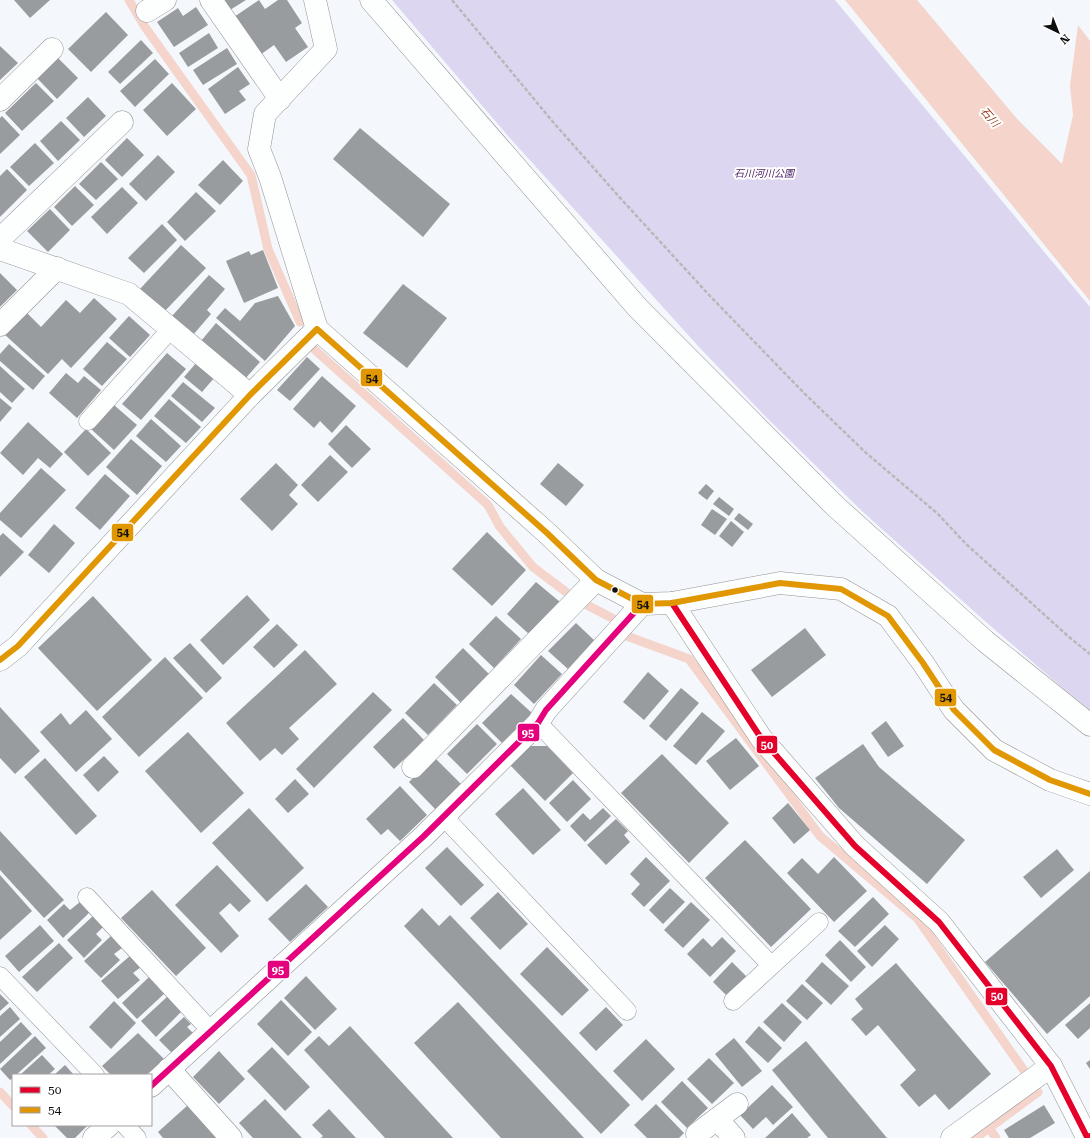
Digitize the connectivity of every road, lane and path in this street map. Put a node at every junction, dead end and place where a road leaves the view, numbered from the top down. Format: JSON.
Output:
{"nodes":[{"id":1,"x":165,"y":0,"type":"edge"},
{"id":2,"x":211,"y":0,"type":"edge"},
{"id":3,"x":315,"y":0,"type":"edge"},
{"id":4,"x":371,"y":0,"type":"edge"},
{"id":5,"x":452,"y":0,"type":"edge"},
{"id":6,"x":147,"y":12,"type":"dead end"},
{"id":7,"x":52,"y":49,"type":"dead end"},
{"id":8,"x":280,"y":99,"type":"junction"},
{"id":9,"x":0,"y":100,"type":"edge"},
{"id":10,"x":122,"y":122,"type":"dead end"},
{"id":11,"x":0,"y":239,"type":"edge"},
{"id":12,"x":0,"y":249,"type":"edge"},
{"id":13,"x":57,"y":268,"type":"junction"},
{"id":14,"x":0,"y":325,"type":"edge"},
{"id":15,"x":171,"y":329,"type":"junction"},
{"id":16,"x":317,"y":329,"type":"junction"},
{"id":17,"x":250,"y":395,"type":"junction"},
{"id":18,"x":88,"y":421,"type":"dead end"},
{"id":19,"x":596,"y":580,"type":"junction"},
{"id":20,"x":672,"y":603,"type":"junction"},
{"id":21,"x":642,"y":604,"type":"junction"},
{"id":22,"x":1090,"y":654,"type":"edge"},
{"id":23,"x":0,"y":660,"type":"edge"},
{"id":24,"x":538,"y":723,"type":"junction"},
{"id":25,"x":1090,"y":726,"type":"edge"},
{"id":26,"x":412,"y":767,"type":"dead end"},
{"id":27,"x":1090,"y":794,"type":"edge"},
{"id":28,"x":444,"y":817,"type":"junction"},
{"id":29,"x":87,"y":897,"type":"dead end"},
{"id":30,"x":819,"y":922,"type":"dead end"},
{"id":31,"x":772,"y":965,"type":"junction"},
{"id":32,"x":0,"y":976,"type":"edge"},
{"id":33,"x":733,"y":1001,"type":"dead end"},
{"id":34,"x":627,"y":1011,"type":"dead end"},
{"id":35,"x":211,"y":1031,"type":"junction"},
{"id":36,"x":1051,"y":1066,"type":"junction"},
{"id":37,"x":169,"y":1069,"type":"junction"},
{"id":38,"x":94,"y":1074,"type":"edge"},
{"id":39,"x":152,"y":1085,"type":"edge"},
{"id":40,"x":736,"y":1104,"type":"dead end"},
{"id":41,"x":717,"y":1119,"type":"junction"},
{"id":42,"x":108,"y":1126,"type":"edge"},
{"id":43,"x":126,"y":1126,"type":"edge"},
{"id":44,"x":697,"y":1134,"type":"dead end"},
{"id":45,"x":1088,"y":1137,"type":"edge"},
{"id":46,"x":94,"y":1138,"type":"edge"},
{"id":47,"x":137,"y":1138,"type":"edge"},
{"id":48,"x":231,"y":1138,"type":"edge"},
{"id":49,"x":734,"y":1138,"type":"edge"},
{"id":50,"x":952,"y":1138,"type":"edge"}],
"edges":[{"from":1,"to":6,"type":"street"},
{"from":2,"to":8,"type":"street"},
{"from":3,"to":8,"type":"street"},
{"from":4,"to":25,"type":"street"},
{"from":5,"to":22,"type":"path"},
{"from":7,"to":9,"type":"street"},
{"from":8,"to":16,"type":"street"},
{"from":10,"to":11,"type":"street"},
{"from":12,"to":13,"type":"street"},
{"from":13,"to":14,"type":"street"},
{"from":13,"to":15,"type":"street"},
{"from":15,"to":17,"type":"street"},
{"from":15,"to":18,"type":"lane"},
{"from":16,"to":17,"type":"street"},
{"from":16,"to":19,"type":"street"},
{"from":17,"to":23,"type":"street"},
{"from":19,"to":21,"type":"street"},
{"from":19,"to":26,"type":"street"},
{"from":20,"to":21,"type":"street"},
{"from":20,"to":27,"type":"street"},
{"from":20,"to":36,"type":"street"},
{"from":21,"to":24,"type":"street"},
{"from":24,"to":28,"type":"street"},
{"from":24,"to":31,"type":"lane"},
{"from":28,"to":34,"type":"lane"},
{"from":28,"to":35,"type":"street"},
{"from":29,"to":35,"type":"lane"},
{"from":30,"to":31,"type":"lane"},
{"from":31,"to":33,"type":"lane"},
{"from":32,"to":38,"type":"lane"},
{"from":35,"to":37,"type":"street"},
{"from":36,"to":45,"type":"street"},
{"from":36,"to":50,"type":"street"},
{"from":37,"to":39,"type":"street"},
{"from":37,"to":48,"type":"street"},
{"from":40,"to":41,"type":"street"},
{"from":41,"to":44,"type":"street"},
{"from":41,"to":49,"type":"street"},
{"from":42,"to":46,"type":"street"},
{"from":43,"to":47,"type":"lane"}]}
